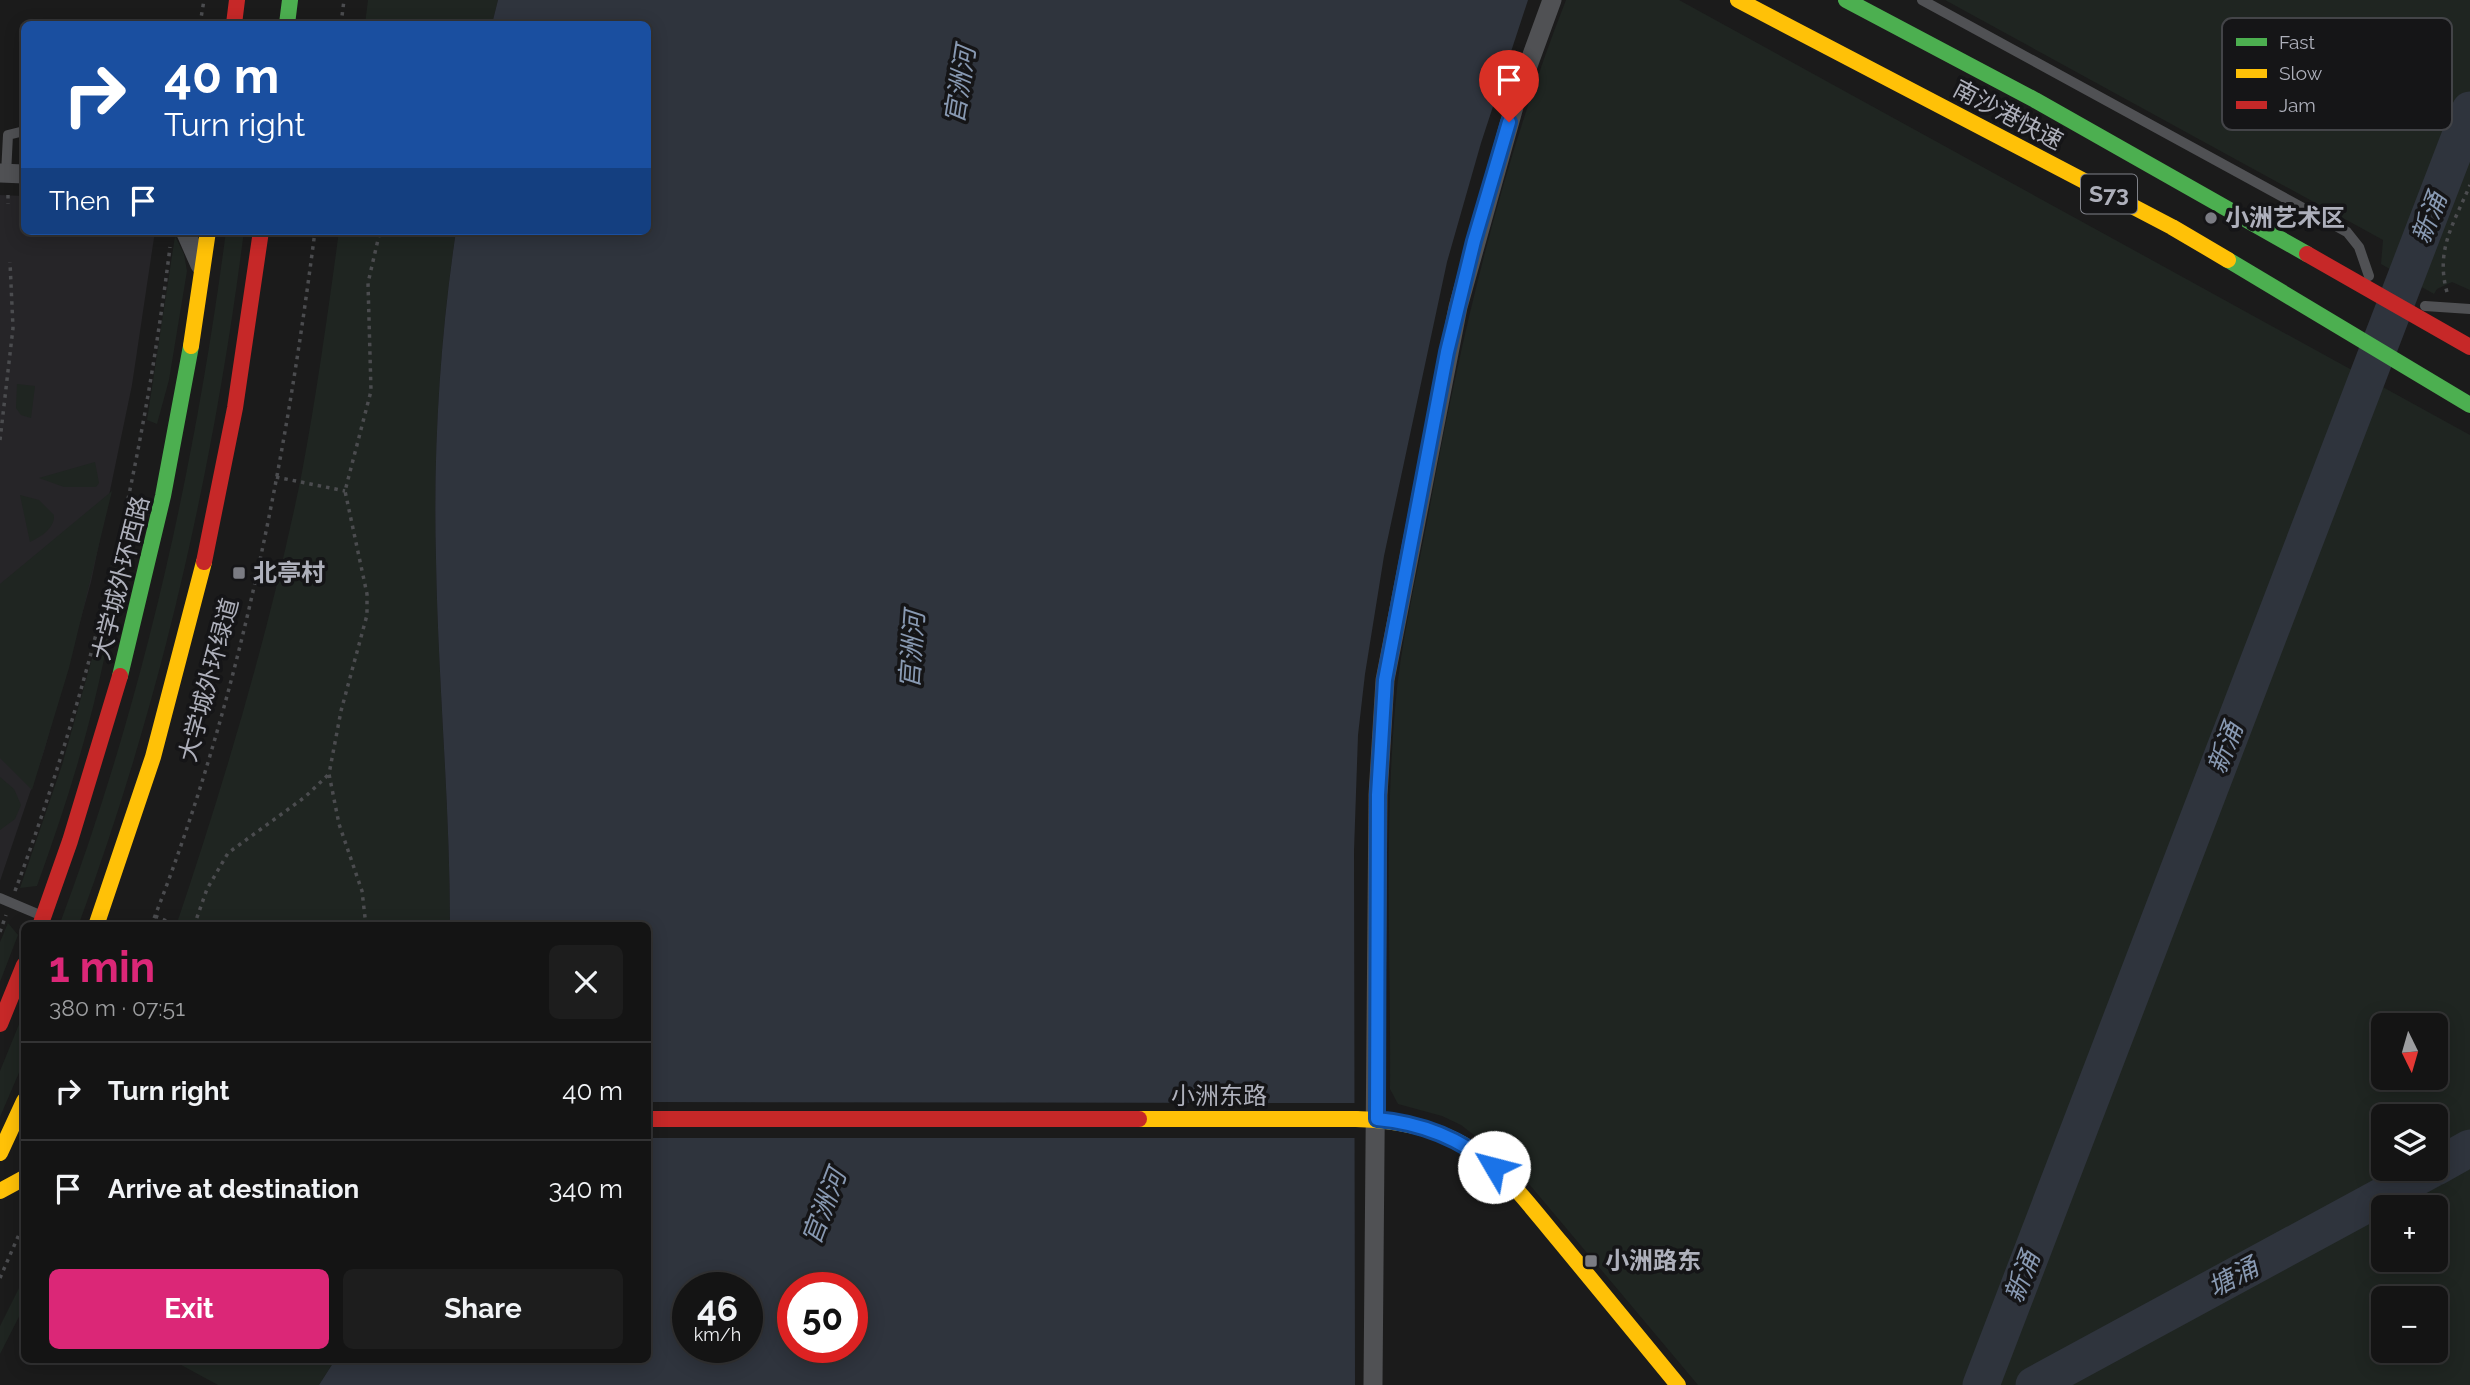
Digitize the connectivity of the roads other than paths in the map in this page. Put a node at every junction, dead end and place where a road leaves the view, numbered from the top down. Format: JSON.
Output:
{"nodes":[{"id":1,"x":237,"y":0,"type":"edge"},
{"id":2,"x":290,"y":0,"type":"edge"},
{"id":3,"x":1552,"y":0,"type":"edge"},
{"id":4,"x":1738,"y":0,"type":"edge"},
{"id":5,"x":1846,"y":0,"type":"edge"},
{"id":6,"x":1922,"y":0,"type":"edge"},
{"id":7,"x":234,"y":21,"type":"edge"},
{"id":8,"x":287,"y":21,"type":"edge"},
{"id":9,"x":21,"y":132,"type":"edge"},
{"id":10,"x":10,"y":174,"type":"edge"},
{"id":11,"x":207,"y":235,"type":"edge"},
{"id":12,"x":260,"y":235,"type":"edge"},
{"id":13,"x":178,"y":238,"type":"edge"},
{"id":14,"x":202,"y":273,"type":"junction"},
{"id":15,"x":2470,"y":309,"type":"edge"},
{"id":16,"x":2470,"y":347,"type":"edge"},
{"id":17,"x":2470,"y":405,"type":"edge"},
{"id":18,"x":0,"y":898,"type":"edge"},
{"id":19,"x":42,"y":921,"type":"edge"},
{"id":20,"x":97,"y":922,"type":"edge"},
{"id":21,"x":21,"y":972,"type":"edge"},
{"id":22,"x":0,"y":1024,"type":"edge"},
{"id":23,"x":21,"y":1108,"type":"edge"},
{"id":24,"x":651,"y":1119,"type":"edge"},
{"id":25,"x":1377,"y":1119,"type":"junction"},
{"id":26,"x":0,"y":1153,"type":"edge"},
{"id":27,"x":21,"y":1180,"type":"edge"},
{"id":28,"x":0,"y":1191,"type":"edge"},
{"id":29,"x":1373,"y":1385,"type":"edge"},
{"id":30,"x":1678,"y":1385,"type":"edge"}],
"edges":[{"from":1,"to":7,"type":"main road"},
{"from":2,"to":8,"type":"main road"},
{"from":3,"to":25,"type":"street"},
{"from":4,"to":17,"type":"main road","name":"南沙港快速","number":"S73"},
{"from":5,"to":16,"type":"main road","name":"南沙港快速","number":"S73"},
{"from":6,"to":15,"type":"lane"},
{"from":9,"to":10,"type":"lane"},
{"from":11,"to":14,"type":"main road","name":"大学城外环西路"},
{"from":12,"to":20,"type":"main road"},
{"from":13,"to":14,"type":"street"},
{"from":14,"to":19,"type":"main road","name":"大学城外环西路"},
{"from":18,"to":19,"type":"lane"},
{"from":21,"to":22,"type":"main road"},
{"from":23,"to":26,"type":"main road"},
{"from":24,"to":25,"type":"main road","name":"小洲东路","bridge":true},
{"from":25,"to":29,"type":"street"},
{"from":25,"to":30,"type":"main road","name":"小洲东路"},
{"from":27,"to":28,"type":"main road"}]}
